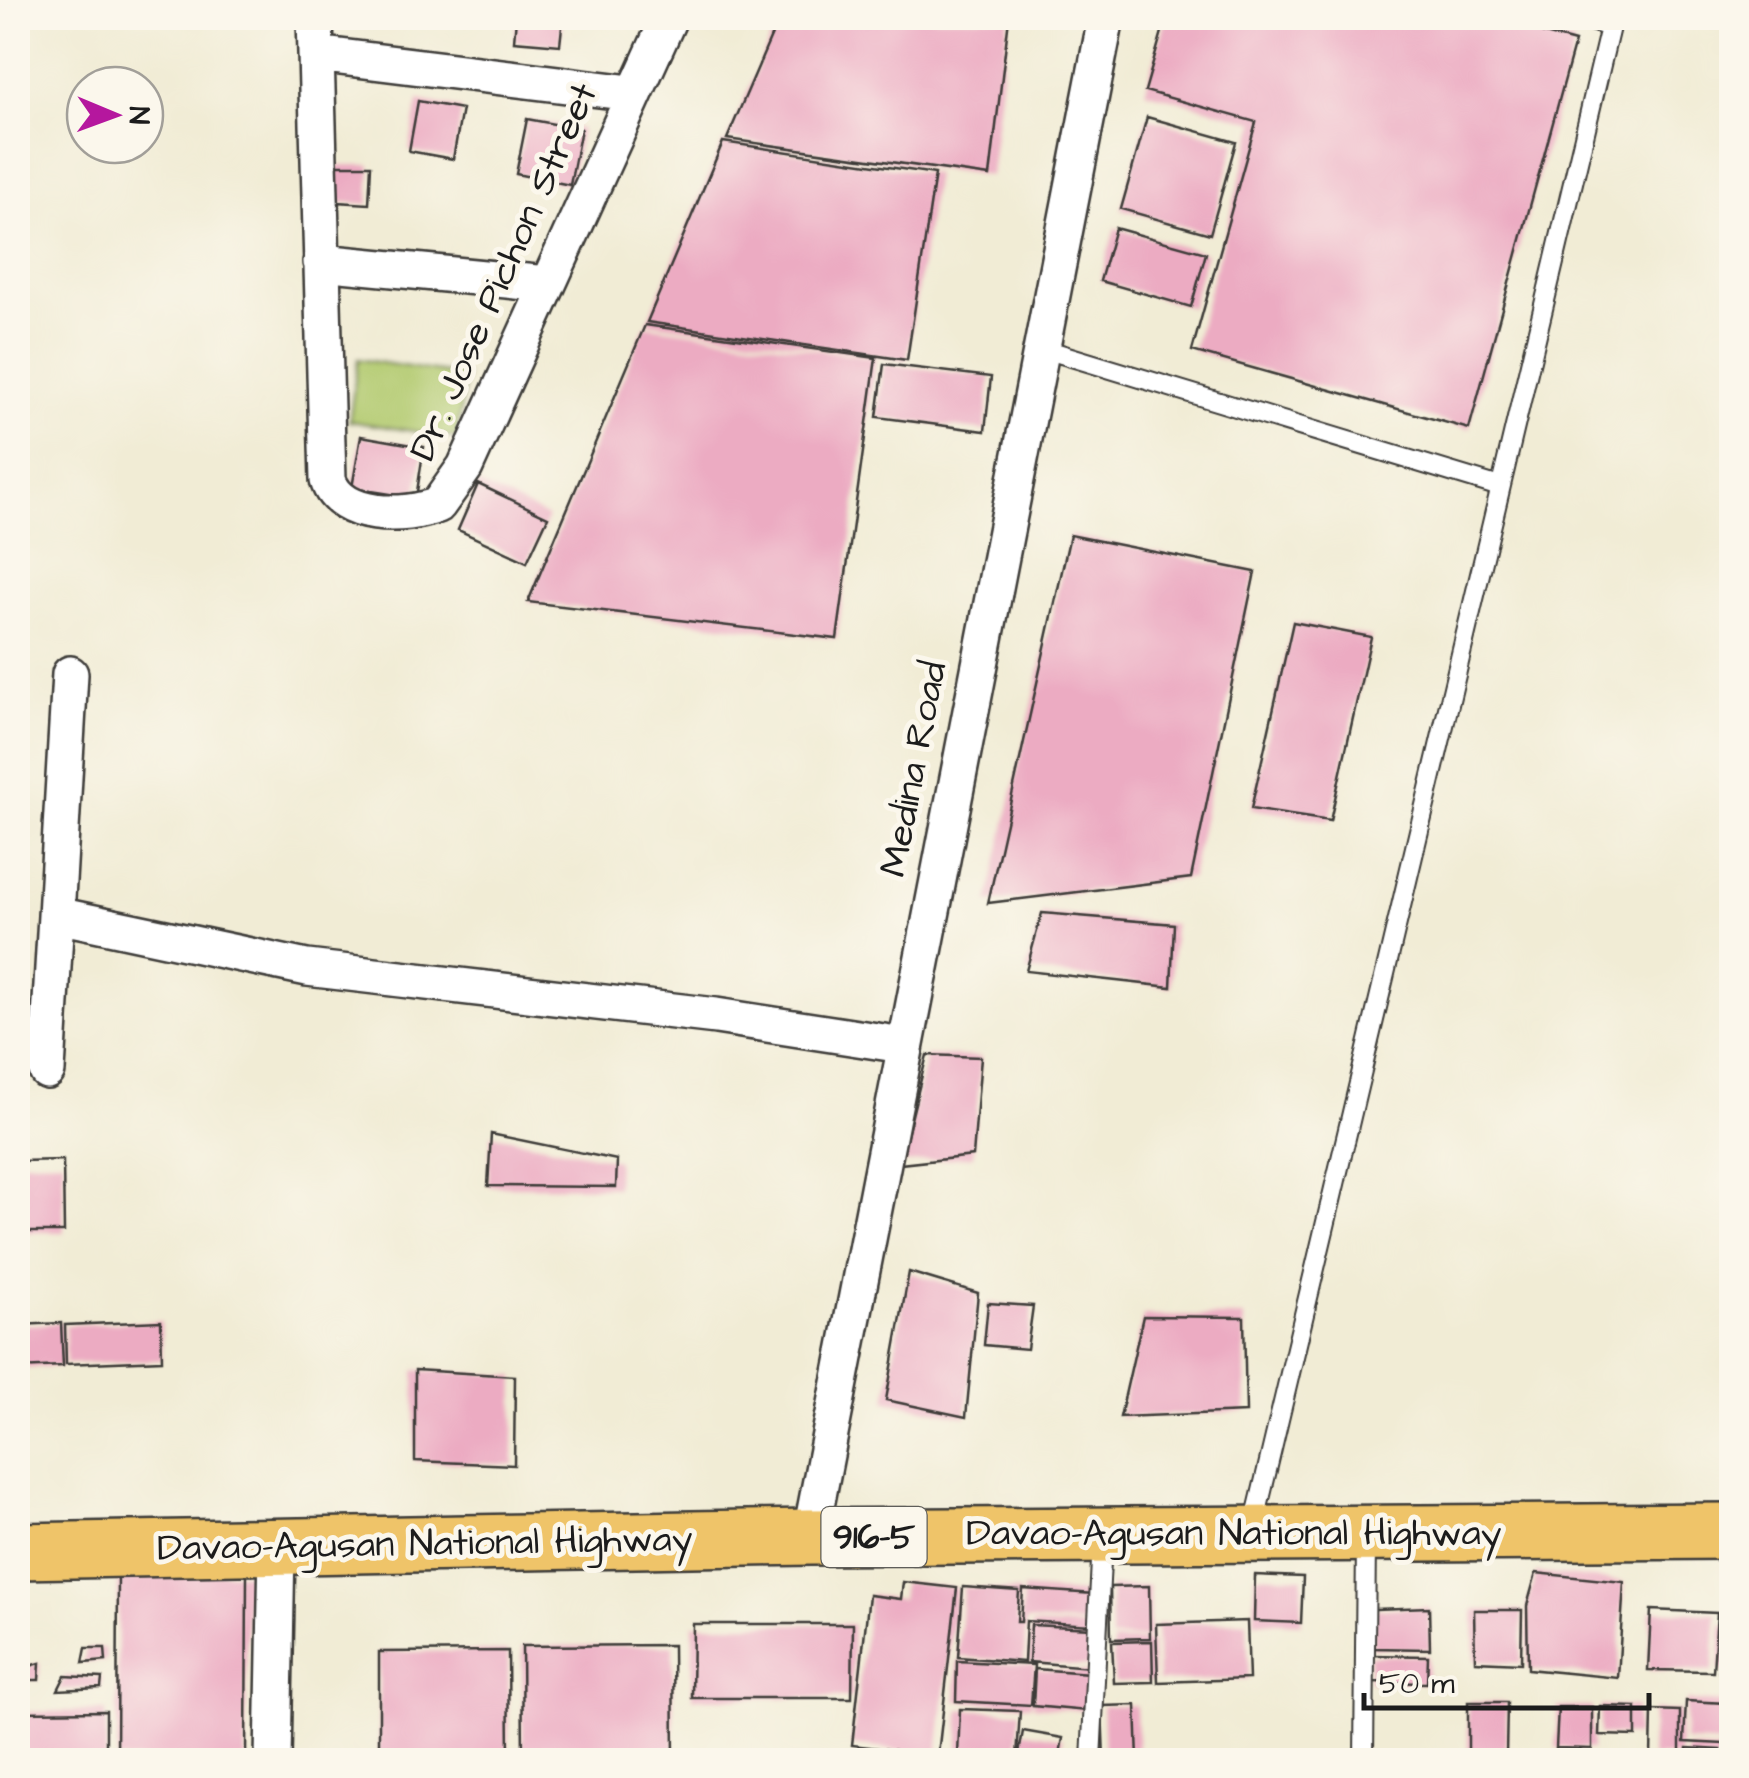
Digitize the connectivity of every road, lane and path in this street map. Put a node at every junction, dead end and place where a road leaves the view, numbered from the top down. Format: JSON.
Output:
{"nodes":[{"id":1,"x":315,"y":18,"type":"edge"},
{"id":2,"x":669,"y":18,"type":"edge"},
{"id":3,"x":1106,"y":18,"type":"edge"},
{"id":4,"x":1581,"y":18,"type":"edge"},
{"id":5,"x":316,"y":54,"type":"junction"},
{"id":6,"x":631,"y":93,"type":"junction"},
{"id":7,"x":321,"y":262,"type":"junction"},
{"id":8,"x":546,"y":284,"type":"junction"},
{"id":9,"x":1038,"y":347,"type":"junction"},
{"id":10,"x":1500,"y":488,"type":"junction"},
{"id":11,"x":70,"y":674,"type":"dead end"},
{"id":12,"x":57,"y":915,"type":"junction"},
{"id":13,"x":904,"y":1045,"type":"junction"},
{"id":14,"x":47,"y":1071,"type":"dead end"},
{"id":15,"x":1732,"y":1531,"type":"edge"},
{"id":16,"x":1252,"y":1534,"type":"junction"},
{"id":17,"x":1366,"y":1534,"type":"junction"},
{"id":18,"x":1102,"y":1536,"type":"junction"},
{"id":19,"x":810,"y":1537,"type":"junction"},
{"id":20,"x":276,"y":1547,"type":"junction"},
{"id":21,"x":18,"y":1551,"type":"edge"},
{"id":22,"x":274,"y":1760,"type":"edge"},
{"id":23,"x":1091,"y":1760,"type":"edge"},
{"id":24,"x":1364,"y":1760,"type":"edge"}],
"edges":[{"from":1,"to":5,"type":"street"},
{"from":2,"to":6,"type":"street","name":"Dr. Jose Pichon Street"},
{"from":3,"to":9,"type":"street","name":"Medina Road"},
{"from":4,"to":10,"type":"lane"},
{"from":5,"to":6,"type":"street"},
{"from":5,"to":7,"type":"street"},
{"from":6,"to":8,"type":"street","name":"Dr. Jose Pichon Street"},
{"from":7,"to":8,"type":"street"},
{"from":7,"to":8,"type":"street","name":"Dr. Jose Pichon Street"},
{"from":9,"to":10,"type":"lane"},
{"from":9,"to":13,"type":"street","name":"Medina Road"},
{"from":10,"to":16,"type":"lane"},
{"from":11,"to":12,"type":"street"},
{"from":12,"to":13,"type":"street"},
{"from":12,"to":14,"type":"street"},
{"from":13,"to":19,"type":"street","name":"Medina Road"},
{"from":15,"to":17,"type":"main road","name":"Davao-Agusan National Highway","number":"916-5"},
{"from":16,"to":17,"type":"main road","name":"Davao-Agusan National Highway","number":"916-5"},
{"from":16,"to":18,"type":"main road","name":"Davao-Agusan National Highway","number":"916-5"},
{"from":17,"to":24,"type":"lane"},
{"from":18,"to":19,"type":"main road","name":"Davao-Agusan National Highway","number":"916-5"},
{"from":18,"to":23,"type":"lane"},
{"from":19,"to":20,"type":"main road","name":"Davao-Agusan National Highway","number":"916-5"},
{"from":20,"to":21,"type":"main road","name":"Davao-Agusan National Highway","number":"916-5"},
{"from":20,"to":22,"type":"street"}]}
